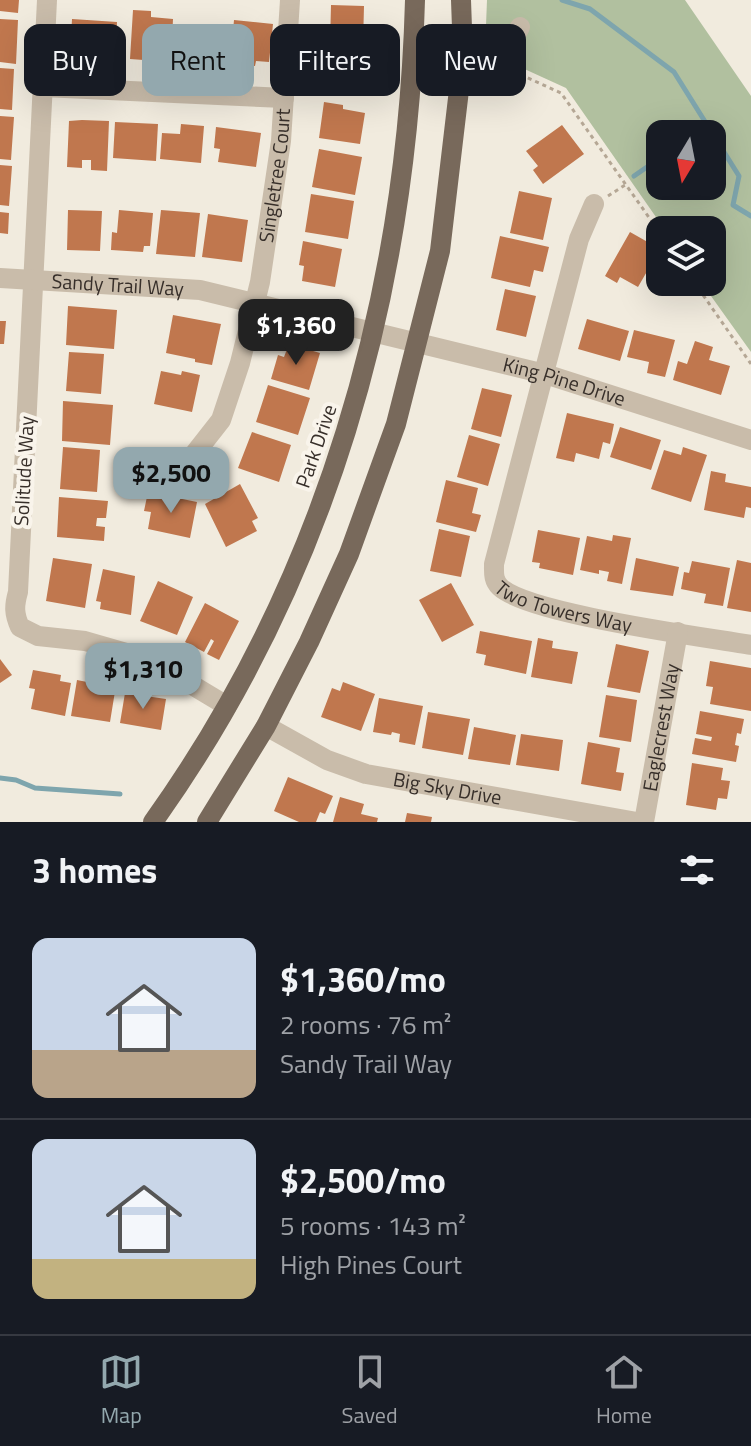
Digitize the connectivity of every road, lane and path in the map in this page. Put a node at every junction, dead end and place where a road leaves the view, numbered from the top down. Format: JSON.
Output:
{"nodes":[{"id":1,"x":47,"y":0,"type":"edge"},
{"id":2,"x":290,"y":0,"type":"edge"},
{"id":3,"x":415,"y":0,"type":"edge"},
{"id":4,"x":461,"y":0,"type":"edge"},
{"id":5,"x":46,"y":24,"type":"edge"},
{"id":6,"x":462,"y":24,"type":"edge"},
{"id":7,"x":526,"y":77,"type":"edge"},
{"id":8,"x":126,"y":91,"type":"edge"},
{"id":9,"x":43,"y":96,"type":"edge"},
{"id":10,"x":458,"y":96,"type":"edge"},
{"id":11,"x":284,"y":98,"type":"junction"},
{"id":12,"x":594,"y":204,"type":"dead end"},
{"id":13,"x":648,"y":216,"type":"edge"},
{"id":14,"x":0,"y":278,"type":"edge"},
{"id":15,"x":35,"y":280,"type":"junction"},
{"id":16,"x":704,"y":296,"type":"edge"},
{"id":17,"x":255,"y":303,"type":"junction"},
{"id":18,"x":375,"y":331,"type":"junction"},
{"id":19,"x":418,"y":342,"type":"junction"},
{"id":20,"x":751,"y":364,"type":"edge"},
{"id":21,"x":545,"y":374,"type":"junction"},
{"id":22,"x":751,"y":440,"type":"edge"},
{"id":23,"x":192,"y":457,"type":"dead end"},
{"id":24,"x":678,"y":632,"type":"junction"},
{"id":25,"x":751,"y":645,"type":"edge"},
{"id":26,"x":227,"y":706,"type":"junction"},
{"id":27,"x":266,"y":726,"type":"junction"},
{"id":28,"x":153,"y":822,"type":"edge"},
{"id":29,"x":207,"y":822,"type":"edge"},
{"id":30,"x":637,"y":822,"type":"edge"},
{"id":31,"x":644,"y":822,"type":"edge"}],
"edges":[{"from":1,"to":5,"type":"street","name":"Solitude Way"},
{"from":2,"to":11,"type":"street","name":"Singletree Court"},
{"from":3,"to":18,"type":"main road","name":"Park Drive"},
{"from":4,"to":6,"type":"main road"},
{"from":7,"to":13,"type":"path"},
{"from":8,"to":11,"type":"street"},
{"from":9,"to":15,"type":"street","name":"Solitude Way"},
{"from":10,"to":19,"type":"main road"},
{"from":11,"to":17,"type":"street","name":"Singletree Court"},
{"from":12,"to":21,"type":"street"},
{"from":14,"to":15,"type":"street","name":"Sandy Trail Way"},
{"from":15,"to":17,"type":"street","name":"Sandy Trail Way"},
{"from":15,"to":26,"type":"street","name":"Solitude Way"},
{"from":16,"to":20,"type":"path"},
{"from":17,"to":18,"type":"street","name":"Sandy Trail Way"},
{"from":17,"to":23,"type":"street","name":"Singletree Court"},
{"from":18,"to":19,"type":"street","name":"King Pine Drive"},
{"from":18,"to":26,"type":"main road","name":"Park Drive"},
{"from":19,"to":21,"type":"street","name":"King Pine Drive"},
{"from":19,"to":27,"type":"main road"},
{"from":21,"to":22,"type":"street","name":"King Pine Drive"},
{"from":21,"to":24,"type":"street","name":"Two Towers Way"},
{"from":24,"to":25,"type":"street","name":"Two Towers Way"},
{"from":24,"to":31,"type":"street","name":"Eaglecrest Way"},
{"from":26,"to":28,"type":"main road","name":"Park Drive"},
{"from":27,"to":29,"type":"main road"},
{"from":27,"to":30,"type":"street","name":"Big Sky Drive"}]}
